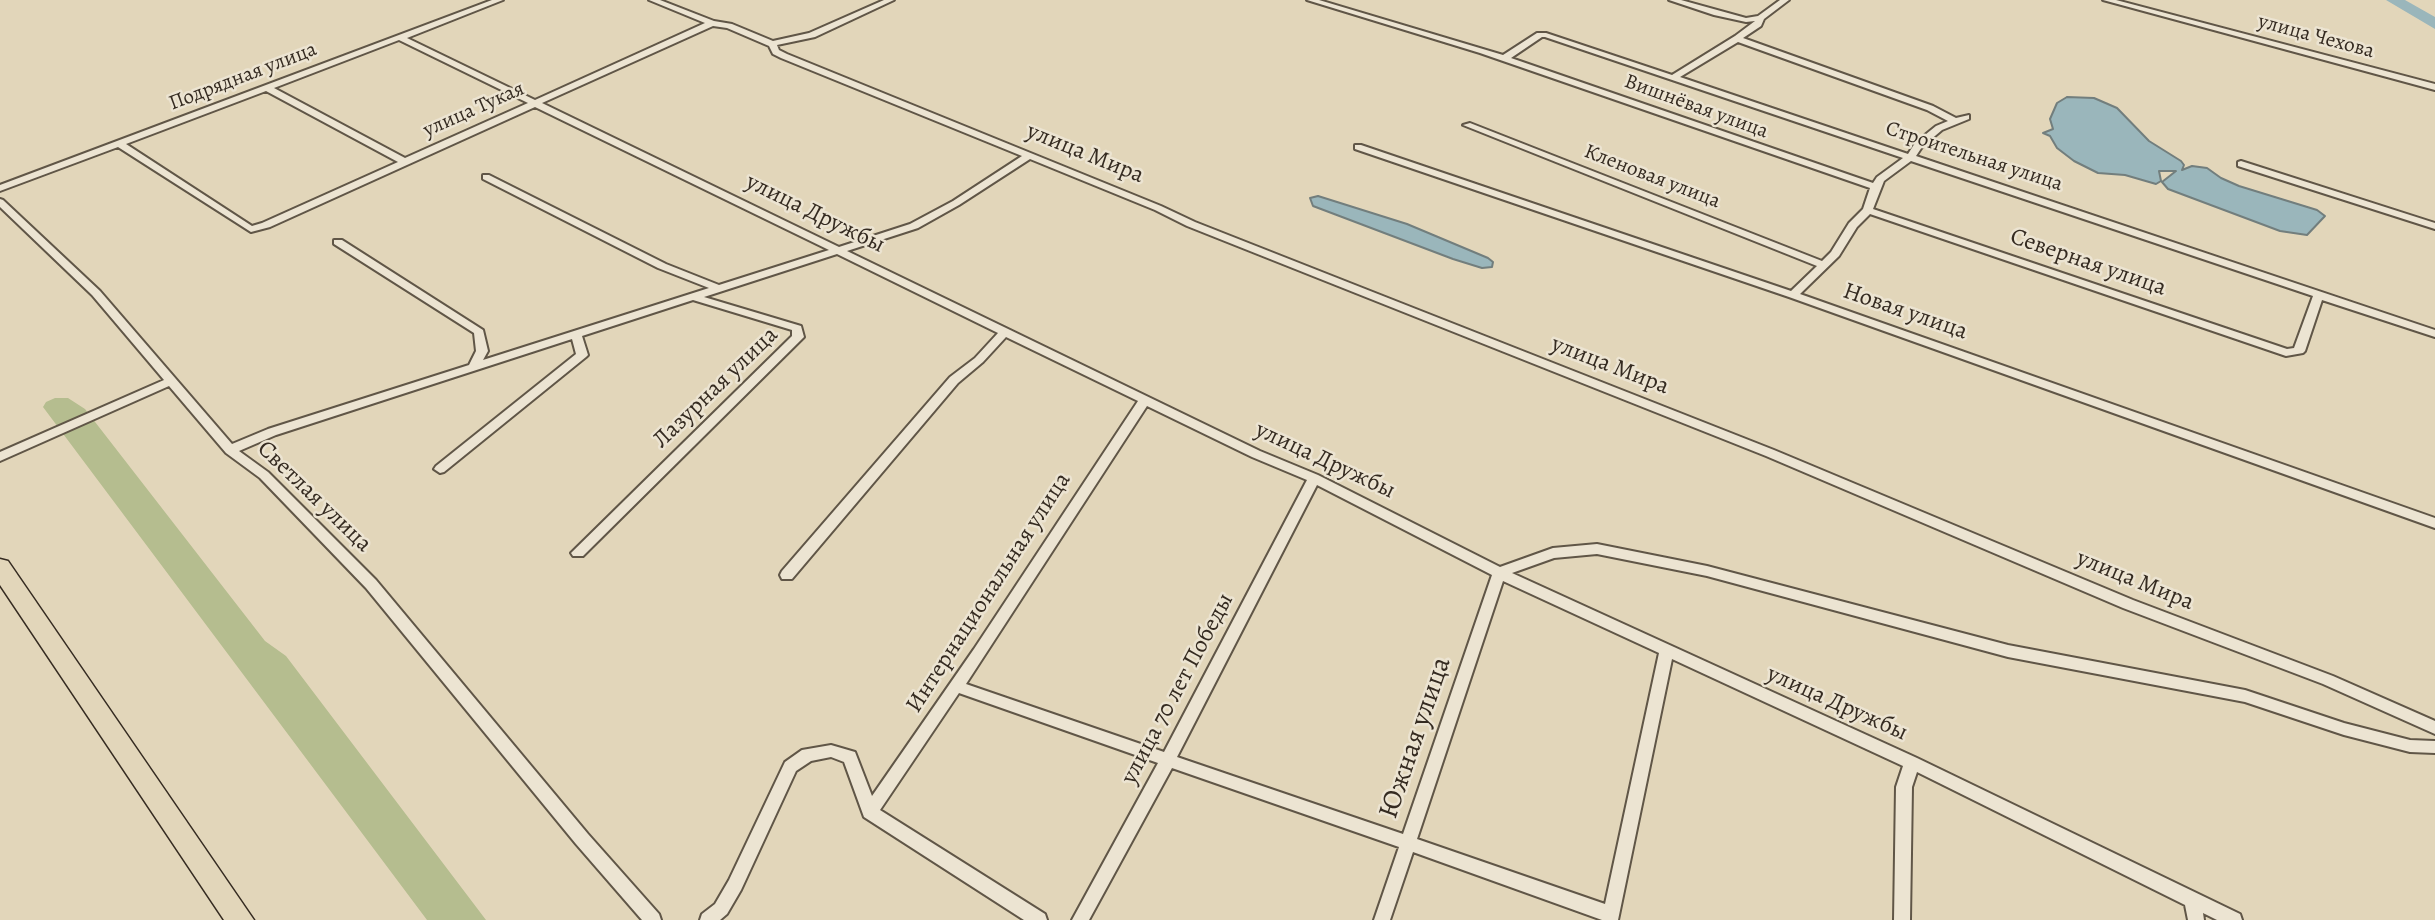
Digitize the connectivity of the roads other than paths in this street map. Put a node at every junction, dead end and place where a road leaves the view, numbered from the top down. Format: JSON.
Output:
{"nodes":[{"id":1,"x":499,"y":0,"type":"edge"},
{"id":2,"x":653,"y":0,"type":"edge"},
{"id":3,"x":890,"y":0,"type":"edge"},
{"id":4,"x":1311,"y":0,"type":"edge"},
{"id":5,"x":1673,"y":0,"type":"edge"},
{"id":6,"x":1785,"y":0,"type":"edge"},
{"id":7,"x":2107,"y":0,"type":"edge"},
{"id":8,"x":1759,"y":18,"type":"junction"},
{"id":9,"x":712,"y":23,"type":"junction"},
{"id":10,"x":399,"y":37,"type":"junction"},
{"id":11,"x":1738,"y":38,"type":"junction"},
{"id":12,"x":772,"y":44,"type":"junction"},
{"id":13,"x":1506,"y":58,"type":"junction"},
{"id":14,"x":1674,"y":77,"type":"junction"},
{"id":15,"x":266,"y":87,"type":"junction"},
{"id":16,"x":2435,"y":87,"type":"edge"},
{"id":17,"x":536,"y":103,"type":"junction"},
{"id":18,"x":1966,"y":117,"type":"dead end"},
{"id":19,"x":1955,"y":121,"type":"junction"},
{"id":20,"x":1467,"y":125,"type":"dead end"},
{"id":21,"x":118,"y":143,"type":"junction"},
{"id":22,"x":1358,"y":147,"type":"dead end"},
{"id":23,"x":1028,"y":156,"type":"junction"},
{"id":24,"x":1911,"y":157,"type":"junction"},
{"id":25,"x":405,"y":162,"type":"junction"},
{"id":26,"x":2241,"y":164,"type":"dead end"},
{"id":27,"x":486,"y":177,"type":"dead end"},
{"id":28,"x":1875,"y":187,"type":"junction"},
{"id":29,"x":0,"y":188,"type":"edge"},
{"id":30,"x":0,"y":202,"type":"edge"},
{"id":31,"x":1868,"y":210,"type":"junction"},
{"id":32,"x":2435,"y":226,"type":"edge"},
{"id":33,"x":338,"y":242,"type":"dead end"},
{"id":34,"x":842,"y":250,"type":"junction"},
{"id":35,"x":1823,"y":265,"type":"junction"},
{"id":36,"x":720,"y":289,"type":"junction"},
{"id":37,"x":2319,"y":294,"type":"junction"},
{"id":38,"x":1793,"y":295,"type":"junction"},
{"id":39,"x":692,"y":297,"type":"junction"},
{"id":40,"x":1006,"y":331,"type":"junction"},
{"id":41,"x":576,"y":334,"type":"junction"},
{"id":42,"x":2435,"y":334,"type":"edge"},
{"id":43,"x":2294,"y":354,"type":"joint"},
{"id":44,"x":474,"y":367,"type":"junction"},
{"id":45,"x":171,"y":381,"type":"junction"},
{"id":46,"x":1145,"y":399,"type":"junction"},
{"id":47,"x":230,"y":450,"type":"junction"},
{"id":48,"x":3,"y":456,"type":"edge"},
{"id":49,"x":440,"y":469,"type":"dead end"},
{"id":50,"x":1314,"y":478,"type":"junction"},
{"id":51,"x":2435,"y":523,"type":"edge"},
{"id":52,"x":578,"y":552,"type":"dead end"},
{"id":53,"x":0,"y":567,"type":"edge"},
{"id":54,"x":1499,"y":572,"type":"junction"},
{"id":55,"x":788,"y":575,"type":"dead end"},
{"id":56,"x":1666,"y":651,"type":"junction"},
{"id":57,"x":956,"y":686,"type":"junction"},
{"id":58,"x":2435,"y":728,"type":"edge"},
{"id":59,"x":2435,"y":747,"type":"edge"},
{"id":60,"x":1168,"y":760,"type":"junction"},
{"id":61,"x":1912,"y":763,"type":"junction"},
{"id":62,"x":870,"y":812,"type":"junction"},
{"id":63,"x":1407,"y":843,"type":"junction"},
{"id":64,"x":2193,"y":900,"type":"junction"},
{"id":65,"x":1610,"y":917,"type":"edge"},
{"id":66,"x":240,"y":920,"type":"edge"},
{"id":67,"x":653,"y":920,"type":"edge"},
{"id":68,"x":708,"y":920,"type":"edge"},
{"id":69,"x":1039,"y":920,"type":"edge"},
{"id":70,"x":1080,"y":920,"type":"edge"},
{"id":71,"x":1382,"y":920,"type":"edge"},
{"id":72,"x":1902,"y":920,"type":"edge"},
{"id":73,"x":2196,"y":920,"type":"edge"},
{"id":74,"x":2234,"y":920,"type":"edge"}],
"edges":[{"from":1,"to":10,"type":"street","name":"Подрядная улица"},
{"from":2,"to":9,"type":"street"},
{"from":3,"to":12,"type":"street"},
{"from":4,"to":13,"type":"street","name":"Вишнёвая улица"},
{"from":5,"to":8,"type":"street"},
{"from":6,"to":8,"type":"street"},
{"from":7,"to":16,"type":"street","name":"улица Чехова"},
{"from":8,"to":11,"type":"street"},
{"from":9,"to":12,"type":"street"},
{"from":9,"to":17,"type":"street","name":"улица Тукая"},
{"from":10,"to":15,"type":"street","name":"Подрядная улица"},
{"from":10,"to":17,"type":"street","name":"улица Дружбы"},
{"from":11,"to":14,"type":"street"},
{"from":11,"to":19,"type":"street"},
{"from":12,"to":23,"type":"street","name":"улица Мира"},
{"from":13,"to":14,"type":"street","name":"Строительная улица"},
{"from":13,"to":28,"type":"street","name":"Вишнёвая улица"},
{"from":14,"to":24,"type":"street","name":"Строительная улица"},
{"from":15,"to":21,"type":"street","name":"Подрядная улица"},
{"from":15,"to":25,"type":"street"},
{"from":17,"to":25,"type":"street","name":"улица Тукая"},
{"from":17,"to":34,"type":"street","name":"улица Дружбы"},
{"from":18,"to":19,"type":"street"},
{"from":19,"to":24,"type":"street"},
{"from":20,"to":35,"type":"street","name":"Кленовая улица"},
{"from":21,"to":25,"type":"street","name":"улица Тукая"},
{"from":21,"to":29,"type":"street","name":"Подрядная улица"},
{"from":22,"to":38,"type":"street","name":"Новая улица"},
{"from":23,"to":34,"type":"street"},
{"from":23,"to":58,"type":"street","name":"улица Мира"},
{"from":24,"to":28,"type":"street"},
{"from":24,"to":37,"type":"street","name":"Строительная улица"},
{"from":26,"to":32,"type":"street"},
{"from":27,"to":36,"type":"street"},
{"from":28,"to":31,"type":"street"},
{"from":30,"to":45,"type":"street","name":"Светлая улица"},
{"from":31,"to":35,"type":"street"},
{"from":31,"to":43,"type":"street","name":"Северная улица"},
{"from":33,"to":44,"type":"street"},
{"from":34,"to":36,"type":"street"},
{"from":34,"to":40,"type":"street","name":"улица Дружбы"},
{"from":35,"to":38,"type":"street"},
{"from":36,"to":39,"type":"street"},
{"from":37,"to":42,"type":"street","name":"Строительная улица"},
{"from":37,"to":43,"type":"street"},
{"from":38,"to":51,"type":"street","name":"Новая улица"},
{"from":39,"to":41,"type":"street"},
{"from":39,"to":52,"type":"street","name":"Лазурная улица"},
{"from":40,"to":46,"type":"street","name":"улица Дружбы"},
{"from":40,"to":55,"type":"street"},
{"from":41,"to":44,"type":"street"},
{"from":41,"to":49,"type":"street"},
{"from":44,"to":47,"type":"street"},
{"from":45,"to":47,"type":"street","name":"Светлая улица"},
{"from":45,"to":48,"type":"street"},
{"from":46,"to":50,"type":"street","name":"улица Дружбы"},
{"from":46,"to":57,"type":"street","name":"Интернациональная улица"},
{"from":47,"to":67,"type":"street","name":"Светлая улица"},
{"from":50,"to":54,"type":"street","name":"улица Дружбы"},
{"from":50,"to":60,"type":"street","name":"улица 70 лет Победы"},
{"from":53,"to":66,"type":"main road"},
{"from":54,"to":56,"type":"street","name":"улица Дружбы"},
{"from":54,"to":59,"type":"street"},
{"from":54,"to":63,"type":"street","name":"Южная улица"},
{"from":56,"to":61,"type":"street","name":"улица Дружбы"},
{"from":56,"to":65,"type":"street"},
{"from":57,"to":60,"type":"street"},
{"from":57,"to":62,"type":"street","name":"Интернациональная улица"},
{"from":60,"to":63,"type":"street"},
{"from":60,"to":70,"type":"street","name":"улица 70 лет Победы"},
{"from":61,"to":64,"type":"street","name":"улица Дружбы"},
{"from":61,"to":72,"type":"street"},
{"from":62,"to":68,"type":"street"},
{"from":62,"to":69,"type":"street"},
{"from":63,"to":65,"type":"street"},
{"from":63,"to":71,"type":"street","name":"Южная улица"},
{"from":64,"to":73,"type":"street"},
{"from":64,"to":74,"type":"street","name":"улица Дружбы"}]}
